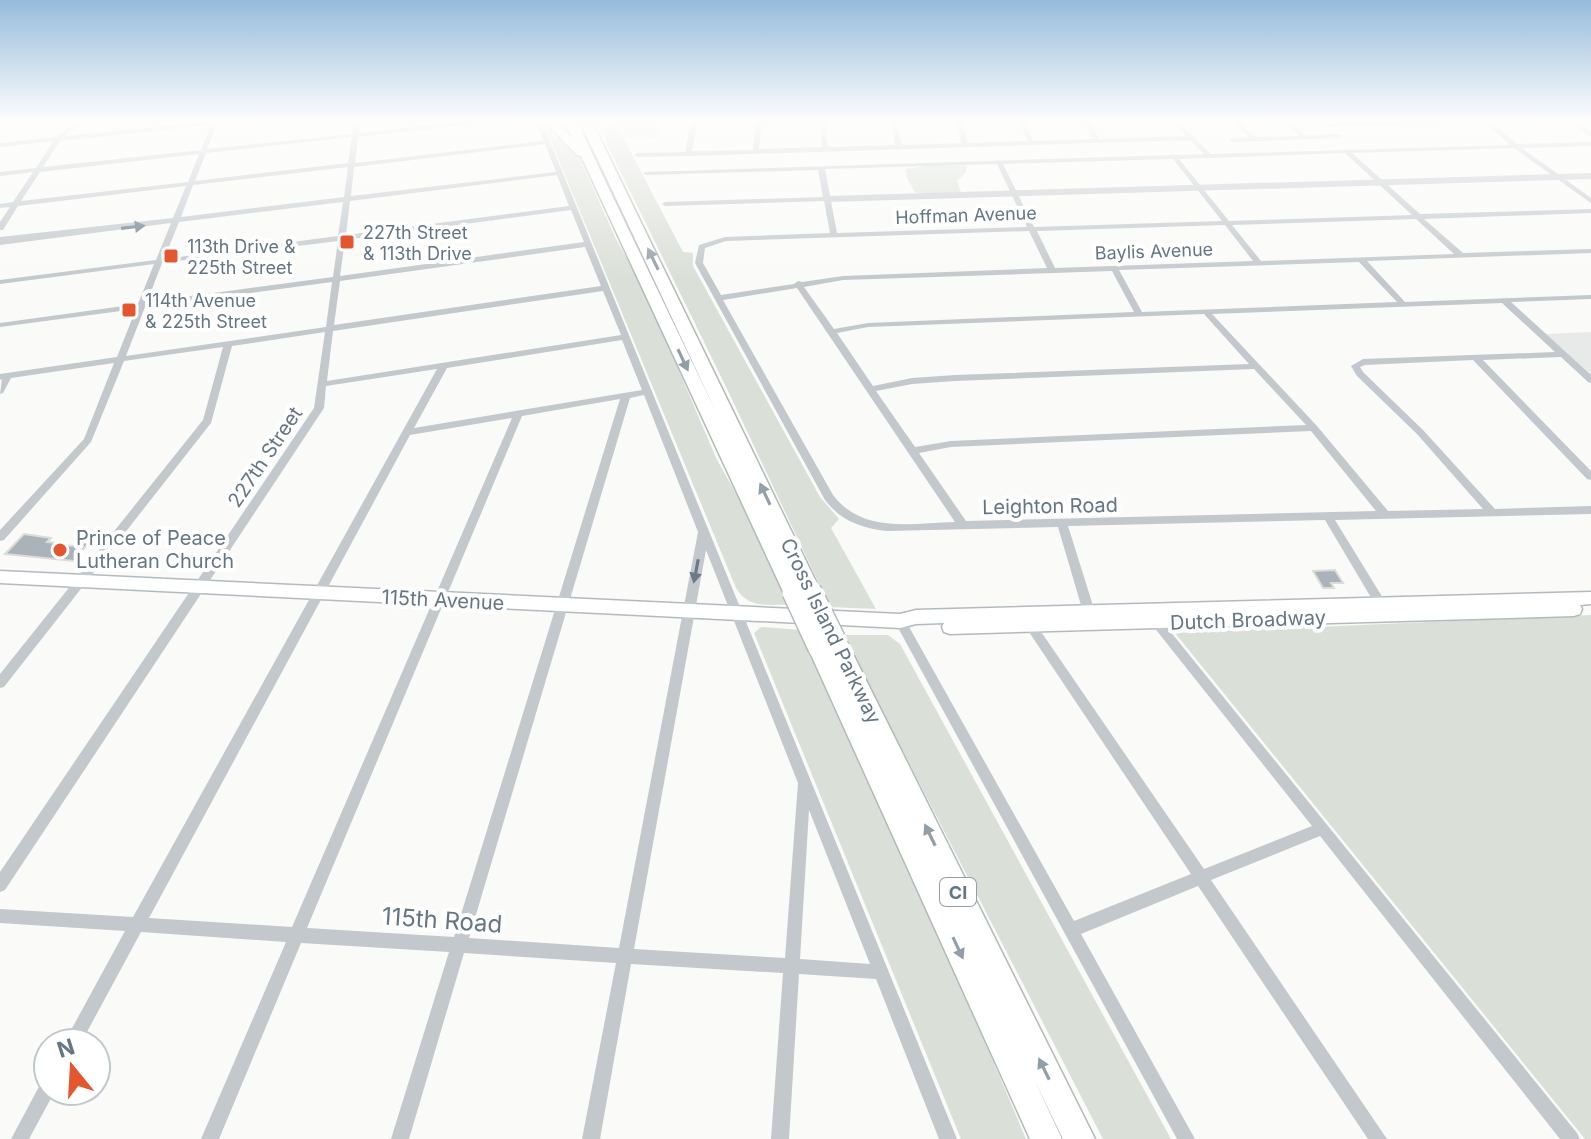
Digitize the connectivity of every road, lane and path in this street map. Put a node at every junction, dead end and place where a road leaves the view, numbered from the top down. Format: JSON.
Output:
{"nodes":[{"id":1,"x":35,"y":175,"type":"edge"},
{"id":2,"x":192,"y":175,"type":"edge"},
{"id":3,"x":264,"y":175,"type":"edge"},
{"id":4,"x":350,"y":175,"type":"edge"},
{"id":5,"x":542,"y":175,"type":"edge"},
{"id":6,"x":561,"y":175,"type":"edge"},
{"id":7,"x":604,"y":175,"type":"edge"},
{"id":8,"x":823,"y":175,"type":"edge"},
{"id":9,"x":1006,"y":175,"type":"edge"},
{"id":10,"x":1189,"y":175,"type":"edge"},
{"id":11,"x":1372,"y":175,"type":"edge"},
{"id":12,"x":1555,"y":175,"type":"edge"},
{"id":13,"x":1591,"y":176,"type":"edge"},
{"id":14,"x":1558,"y":177,"type":"junction"},
{"id":15,"x":1380,"y":182,"type":"junction"},
{"id":16,"x":189,"y":184,"type":"junction"},
{"id":17,"x":1199,"y":188,"type":"junction"},
{"id":18,"x":1015,"y":194,"type":"junction"},
{"id":19,"x":347,"y":199,"type":"junction"},
{"id":20,"x":827,"y":199,"type":"junction"},
{"id":21,"x":1591,"y":201,"type":"edge"},
{"id":22,"x":16,"y":204,"type":"junction"},
{"id":23,"x":665,"y":204,"type":"dead end"},
{"id":24,"x":0,"y":206,"type":"edge"},
{"id":25,"x":574,"y":208,"type":"junction"},
{"id":26,"x":1591,"y":211,"type":"edge"},
{"id":27,"x":1418,"y":217,"type":"junction"},
{"id":28,"x":175,"y":220,"type":"junction"},
{"id":29,"x":1227,"y":223,"type":"junction"},
{"id":30,"x":0,"y":228,"type":"edge"},
{"id":31,"x":1032,"y":230,"type":"junction"},
{"id":32,"x":834,"y":235,"type":"junction"},
{"id":33,"x":342,"y":238,"type":"junction"},
{"id":34,"x":725,"y":239,"type":"joint"},
{"id":35,"x":0,"y":241,"type":"edge"},
{"id":36,"x":589,"y":244,"type":"junction"},
{"id":37,"x":1591,"y":251,"type":"edge"},
{"id":38,"x":1461,"y":256,"type":"junction"},
{"id":39,"x":1361,"y":259,"type":"junction"},
{"id":40,"x":159,"y":261,"type":"junction"},
{"id":41,"x":1259,"y":263,"type":"junction"},
{"id":42,"x":1114,"y":268,"type":"junction"},
{"id":43,"x":1052,"y":270,"type":"junction"},
{"id":44,"x":337,"y":279,"type":"junction"},
{"id":45,"x":0,"y":282,"type":"edge"},
{"id":46,"x":798,"y":283,"type":"junction"},
{"id":47,"x":606,"y":288,"type":"junction"},
{"id":48,"x":1591,"y":297,"type":"edge"},
{"id":49,"x":720,"y":298,"type":"junction"},
{"id":50,"x":1504,"y":300,"type":"junction"},
{"id":51,"x":1403,"y":304,"type":"junction"},
{"id":52,"x":142,"y":306,"type":"junction"},
{"id":53,"x":1206,"y":312,"type":"junction"},
{"id":54,"x":1140,"y":315,"type":"junction"},
{"id":55,"x":0,"y":325,"type":"edge"},
{"id":56,"x":331,"y":328,"type":"junction"},
{"id":57,"x":831,"y":332,"type":"junction"},
{"id":58,"x":626,"y":337,"type":"junction"},
{"id":59,"x":228,"y":343,"type":"junction"},
{"id":60,"x":1562,"y":354,"type":"junction"},
{"id":61,"x":1475,"y":357,"type":"junction"},
{"id":62,"x":121,"y":359,"type":"junction"},
{"id":63,"x":443,"y":366,"type":"junction"},
{"id":64,"x":1255,"y":366,"type":"junction"},
{"id":65,"x":4,"y":376,"type":"edge"},
{"id":66,"x":1591,"y":380,"type":"edge"},
{"id":67,"x":324,"y":384,"type":"junction"},
{"id":68,"x":870,"y":389,"type":"junction"},
{"id":69,"x":0,"y":391,"type":"edge"},
{"id":70,"x":648,"y":392,"type":"junction"},
{"id":71,"x":626,"y":395,"type":"junction"},
{"id":72,"x":518,"y":414,"type":"junction"},
{"id":73,"x":1314,"y":428,"type":"junction"},
{"id":74,"x":407,"y":432,"type":"junction"},
{"id":75,"x":912,"y":451,"type":"junction"},
{"id":76,"x":1591,"y":477,"type":"edge"},
{"id":77,"x":1591,"y":510,"type":"edge"},
{"id":78,"x":1492,"y":512,"type":"junction"},
{"id":79,"x":1384,"y":514,"type":"junction"},
{"id":80,"x":1328,"y":517,"type":"junction"},
{"id":81,"x":1062,"y":524,"type":"junction"},
{"id":82,"x":964,"y":526,"type":"junction"},
{"id":83,"x":704,"y":529,"type":"junction"},
{"id":84,"x":0,"y":537,"type":"edge"},
{"id":85,"x":0,"y":577,"type":"edge"},
{"id":86,"x":81,"y":581,"type":"junction"},
{"id":87,"x":199,"y":588,"type":"junction"},
{"id":88,"x":319,"y":594,"type":"junction"},
{"id":89,"x":1591,"y":598,"type":"edge"},
{"id":90,"x":440,"y":600,"type":"junction"},
{"id":91,"x":1558,"y":604,"type":"junction"},
{"id":92,"x":563,"y":606,"type":"junction"},
{"id":93,"x":1384,"y":609,"type":"junction"},
{"id":94,"x":1591,"y":609,"type":"edge"},
{"id":95,"x":688,"y":613,"type":"junction"},
{"id":96,"x":739,"y":615,"type":"junction"},
{"id":97,"x":1152,"y":617,"type":"junction"},
{"id":98,"x":1091,"y":618,"type":"junction"},
{"id":99,"x":1029,"y":620,"type":"junction"},
{"id":100,"x":897,"y":621,"type":"junction"},
{"id":101,"x":828,"y":646,"type":"junction"},
{"id":102,"x":0,"y":683,"type":"edge"},
{"id":103,"x":805,"y":779,"type":"junction"},
{"id":104,"x":1323,"y":828,"type":"junction"},
{"id":105,"x":1201,"y":877,"type":"junction"},
{"id":106,"x":0,"y":885,"type":"edge"},
{"id":107,"x":0,"y":916,"type":"edge"},
{"id":108,"x":138,"y":924,"type":"junction"},
{"id":109,"x":1071,"y":930,"type":"junction"},
{"id":110,"x":297,"y":935,"type":"junction"},
{"id":111,"x":459,"y":945,"type":"junction"},
{"id":112,"x":624,"y":956,"type":"junction"},
{"id":113,"x":791,"y":967,"type":"junction"},
{"id":114,"x":881,"y":972,"type":"junction"},
{"id":115,"x":81,"y":1027,"type":"edge"},
{"id":116,"x":37,"y":1107,"type":"edge"},
{"id":117,"x":1044,"y":1134,"type":"edge"},
{"id":118,"x":20,"y":1139,"type":"edge"},
{"id":119,"x":210,"y":1139,"type":"edge"},
{"id":120,"x":400,"y":1139,"type":"edge"},
{"id":121,"x":591,"y":1139,"type":"edge"},
{"id":122,"x":780,"y":1139,"type":"edge"},
{"id":123,"x":948,"y":1139,"type":"edge"},
{"id":124,"x":1079,"y":1139,"type":"edge"},
{"id":125,"x":1186,"y":1139,"type":"edge"},
{"id":126,"x":1378,"y":1139,"type":"edge"},
{"id":127,"x":1571,"y":1139,"type":"edge"}],
"edges":[{"from":1,"to":22,"type":"street"},
{"from":2,"to":16,"type":"street"},
{"from":3,"to":16,"type":"street"},
{"from":4,"to":19,"type":"street","name":"227th Street"},
{"from":5,"to":19,"type":"street"},
{"from":6,"to":25,"type":"street"},
{"from":7,"to":101,"type":"highway","name":"Cross Island Parkway","number":"CI","bridge":true},
{"from":8,"to":20,"type":"street"},
{"from":9,"to":18,"type":"street"},
{"from":10,"to":17,"type":"street"},
{"from":11,"to":15,"type":"street"},
{"from":12,"to":14,"type":"street"},
{"from":13,"to":14,"type":"street"},
{"from":14,"to":15,"type":"street"},
{"from":14,"to":21,"type":"street"},
{"from":15,"to":17,"type":"street"},
{"from":15,"to":27,"type":"street"},
{"from":16,"to":22,"type":"street"},
{"from":16,"to":28,"type":"street"},
{"from":17,"to":18,"type":"street"},
{"from":17,"to":29,"type":"street"},
{"from":18,"to":20,"type":"street"},
{"from":18,"to":31,"type":"street"},
{"from":19,"to":28,"type":"street"},
{"from":19,"to":33,"type":"street","name":"227th Street"},
{"from":20,"to":23,"type":"street"},
{"from":20,"to":32,"type":"street"},
{"from":22,"to":24,"type":"street"},
{"from":22,"to":30,"type":"street"},
{"from":25,"to":33,"type":"street"},
{"from":25,"to":36,"type":"street"},
{"from":26,"to":27,"type":"street","name":"Hoffman Avenue"},
{"from":27,"to":29,"type":"street","name":"Hoffman Avenue"},
{"from":27,"to":38,"type":"street"},
{"from":28,"to":35,"type":"street"},
{"from":28,"to":40,"type":"street"},
{"from":29,"to":31,"type":"street","name":"Hoffman Avenue"},
{"from":29,"to":41,"type":"street"},
{"from":31,"to":32,"type":"street","name":"Hoffman Avenue"},
{"from":31,"to":43,"type":"street"},
{"from":32,"to":34,"type":"street","name":"Hoffman Avenue"},
{"from":33,"to":40,"type":"street"},
{"from":33,"to":44,"type":"street","name":"227th Street"},
{"from":34,"to":49,"type":"street","name":"Leighton Road"},
{"from":36,"to":44,"type":"street"},
{"from":36,"to":47,"type":"street"},
{"from":37,"to":38,"type":"street","name":"Baylis Avenue"},
{"from":38,"to":39,"type":"street","name":"Baylis Avenue"},
{"from":39,"to":41,"type":"street","name":"Baylis Avenue"},
{"from":39,"to":51,"type":"street"},
{"from":40,"to":45,"type":"street"},
{"from":40,"to":52,"type":"street"},
{"from":41,"to":42,"type":"street","name":"Baylis Avenue"},
{"from":42,"to":43,"type":"street","name":"Baylis Avenue"},
{"from":42,"to":54,"type":"street"},
{"from":43,"to":46,"type":"street","name":"Baylis Avenue"},
{"from":44,"to":52,"type":"street"},
{"from":44,"to":56,"type":"street","name":"227th Street"},
{"from":46,"to":49,"type":"street","name":"Baylis Avenue"},
{"from":46,"to":57,"type":"street"},
{"from":47,"to":56,"type":"street"},
{"from":47,"to":58,"type":"street"},
{"from":48,"to":50,"type":"street"},
{"from":49,"to":82,"type":"street","name":"Leighton Road"},
{"from":50,"to":51,"type":"street"},
{"from":50,"to":60,"type":"street"},
{"from":51,"to":53,"type":"street"},
{"from":52,"to":55,"type":"street"},
{"from":52,"to":62,"type":"street"},
{"from":53,"to":54,"type":"street"},
{"from":53,"to":64,"type":"street"},
{"from":54,"to":57,"type":"street"},
{"from":56,"to":59,"type":"street"},
{"from":56,"to":67,"type":"street","name":"227th Street"},
{"from":57,"to":68,"type":"street"},
{"from":58,"to":63,"type":"street"},
{"from":58,"to":70,"type":"street"},
{"from":59,"to":62,"type":"street"},
{"from":59,"to":86,"type":"street"},
{"from":60,"to":61,"type":"street"},
{"from":60,"to":66,"type":"street"},
{"from":61,"to":76,"type":"street"},
{"from":61,"to":78,"type":"street"},
{"from":62,"to":65,"type":"street"},
{"from":62,"to":84,"type":"street"},
{"from":63,"to":67,"type":"street"},
{"from":63,"to":74,"type":"street"},
{"from":64,"to":68,"type":"street"},
{"from":64,"to":73,"type":"street"},
{"from":65,"to":69,"type":"street"},
{"from":67,"to":87,"type":"street","name":"227th Street"},
{"from":68,"to":75,"type":"street"},
{"from":70,"to":71,"type":"street"},
{"from":70,"to":83,"type":"street"},
{"from":71,"to":72,"type":"street"},
{"from":71,"to":92,"type":"street"},
{"from":72,"to":74,"type":"street"},
{"from":72,"to":90,"type":"street"},
{"from":73,"to":75,"type":"street"},
{"from":73,"to":79,"type":"street"},
{"from":74,"to":88,"type":"street"},
{"from":75,"to":82,"type":"street"},
{"from":77,"to":78,"type":"street","name":"Leighton Road"},
{"from":78,"to":79,"type":"street","name":"Leighton Road"},
{"from":79,"to":80,"type":"street","name":"Leighton Road"},
{"from":80,"to":81,"type":"street","name":"Leighton Road"},
{"from":80,"to":93,"type":"street"},
{"from":81,"to":82,"type":"street","name":"Leighton Road"},
{"from":81,"to":98,"type":"street"},
{"from":83,"to":95,"type":"street","one_way":true},
{"from":83,"to":96,"type":"street"},
{"from":85,"to":86,"type":"main road","name":"115th Avenue"},
{"from":86,"to":87,"type":"main road","name":"115th Avenue"},
{"from":86,"to":102,"type":"street"},
{"from":87,"to":88,"type":"main road","name":"115th Avenue"},
{"from":87,"to":106,"type":"street","name":"227th Street"},
{"from":88,"to":90,"type":"main road","name":"115th Avenue"},
{"from":88,"to":108,"type":"street"},
{"from":89,"to":91,"type":"main road","name":"Dutch Broadway"},
{"from":90,"to":92,"type":"main road","name":"115th Avenue"},
{"from":90,"to":110,"type":"street"},
{"from":91,"to":93,"type":"main road","name":"Dutch Broadway"},
{"from":91,"to":94,"type":"main road","name":"Dutch Broadway"},
{"from":92,"to":95,"type":"main road","name":"115th Avenue"},
{"from":92,"to":111,"type":"street"},
{"from":93,"to":97,"type":"main road","name":"Dutch Broadway"},
{"from":95,"to":96,"type":"main road","name":"115th Avenue"},
{"from":95,"to":112,"type":"street"},
{"from":96,"to":100,"type":"main road","name":"115th Avenue"},
{"from":96,"to":103,"type":"street"},
{"from":97,"to":98,"type":"main road","name":"Dutch Broadway"},
{"from":97,"to":104,"type":"street"},
{"from":98,"to":99,"type":"main road","name":"Dutch Broadway"},
{"from":99,"to":100,"type":"main road","name":"Dutch Broadway"},
{"from":99,"to":105,"type":"street"},
{"from":100,"to":109,"type":"street"},
{"from":101,"to":117,"type":"highway","name":"Cross Island Parkway","number":"CI","one_way":true},
{"from":124,"to":101,"type":"highway","name":"Cross Island Parkway","number":"CI","one_way":true},
{"from":103,"to":113,"type":"street"},
{"from":103,"to":114,"type":"street"},
{"from":104,"to":105,"type":"street"},
{"from":104,"to":127,"type":"street"},
{"from":105,"to":109,"type":"street"},
{"from":105,"to":126,"type":"street"},
{"from":107,"to":108,"type":"street","name":"115th Road"},
{"from":108,"to":110,"type":"street","name":"115th Road"},
{"from":108,"to":115,"type":"street"},
{"from":109,"to":125,"type":"street"},
{"from":110,"to":111,"type":"street","name":"115th Road"},
{"from":110,"to":119,"type":"street"},
{"from":111,"to":112,"type":"street","name":"115th Road"},
{"from":111,"to":120,"type":"street"},
{"from":112,"to":113,"type":"street","name":"115th Road"},
{"from":112,"to":121,"type":"street"},
{"from":113,"to":114,"type":"street","name":"115th Road"},
{"from":113,"to":122,"type":"street"},
{"from":114,"to":123,"type":"street"},
{"from":116,"to":118,"type":"street"}]}
